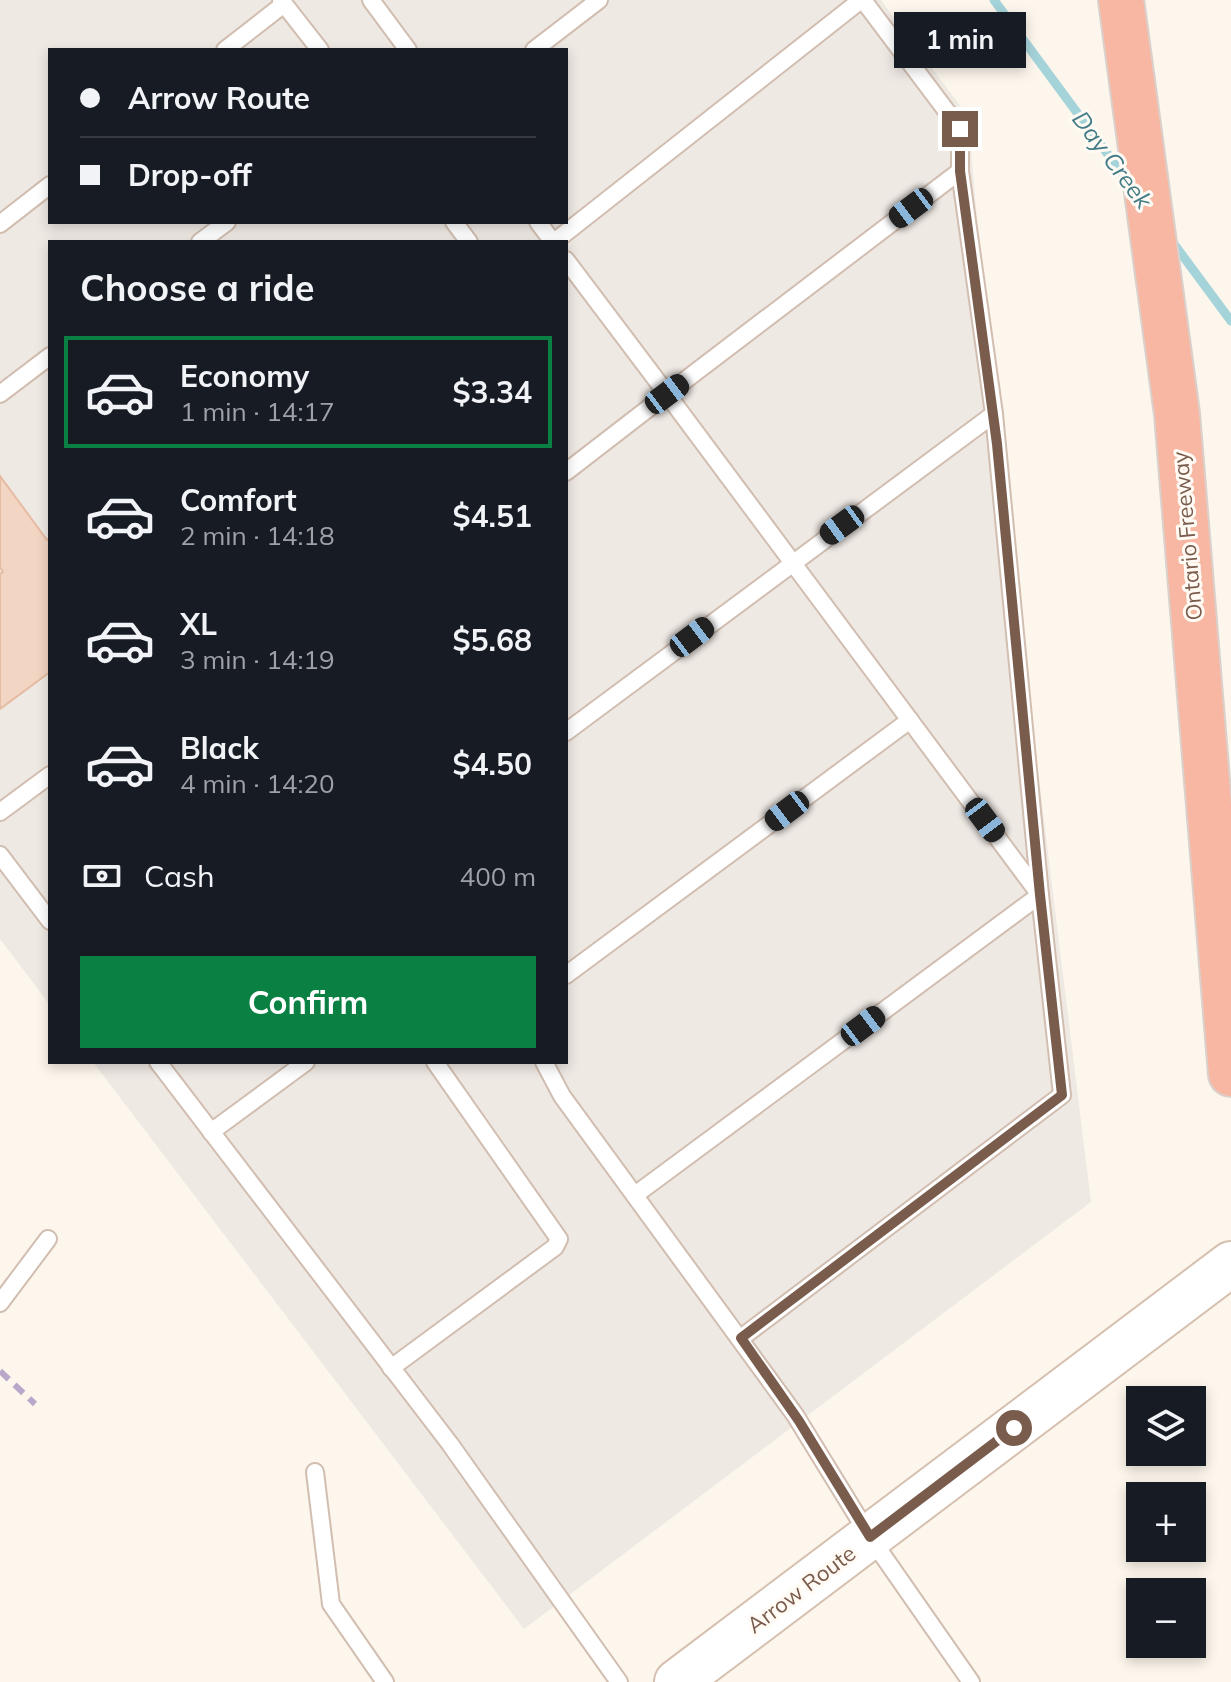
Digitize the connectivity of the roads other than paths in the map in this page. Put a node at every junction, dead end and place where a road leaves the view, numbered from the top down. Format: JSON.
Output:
{"nodes":[{"id":1,"x":371,"y":0,"type":"edge"},
{"id":2,"x":599,"y":0,"type":"edge"},
{"id":3,"x":862,"y":0,"type":"edge"},
{"id":4,"x":1121,"y":0,"type":"edge"},
{"id":5,"x":283,"y":2,"type":"edge"},
{"id":6,"x":227,"y":48,"type":"edge"},
{"id":7,"x":318,"y":48,"type":"edge"},
{"id":8,"x":407,"y":48,"type":"edge"},
{"id":9,"x":537,"y":48,"type":"edge"},
{"id":10,"x":960,"y":171,"type":"junction"},
{"id":11,"x":48,"y":187,"type":"edge"},
{"id":12,"x":0,"y":224,"type":"edge"},
{"id":13,"x":224,"y":224,"type":"edge"},
{"id":14,"x":203,"y":240,"type":"edge"},
{"id":15,"x":556,"y":240,"type":"edge"},
{"id":16,"x":568,"y":263,"type":"edge"},
{"id":17,"x":48,"y":358,"type":"edge"},
{"id":18,"x":0,"y":394,"type":"edge"},
{"id":19,"x":667,"y":394,"type":"junction"},
{"id":20,"x":994,"y":414,"type":"junction"},
{"id":21,"x":568,"y":470,"type":"edge"},
{"id":22,"x":792,"y":562,"type":"junction"},
{"id":23,"x":910,"y":720,"type":"junction"},
{"id":24,"x":568,"y":730,"type":"edge"},
{"id":25,"x":48,"y":776,"type":"edge"},
{"id":26,"x":0,"y":812,"type":"edge"},
{"id":27,"x":0,"y":855,"type":"edge"},
{"id":28,"x":1040,"y":895,"type":"junction"},
{"id":29,"x":48,"y":918,"type":"edge"},
{"id":30,"x":568,"y":974,"type":"edge"},
{"id":31,"x":160,"y":1064,"type":"edge"},
{"id":32,"x":303,"y":1064,"type":"edge"},
{"id":33,"x":436,"y":1064,"type":"edge"},
{"id":34,"x":545,"y":1064,"type":"edge"},
{"id":35,"x":1231,"y":1074,"type":"edge"},
{"id":36,"x":211,"y":1132,"type":"junction"},
{"id":37,"x":635,"y":1195,"type":"junction"},
{"id":38,"x":48,"y":1239,"type":"dead end"},
{"id":39,"x":1231,"y":1264,"type":"edge"},
{"id":40,"x":0,"y":1303,"type":"edge"},
{"id":41,"x":741,"y":1338,"type":"junction"},
{"id":42,"x":391,"y":1368,"type":"junction"},
{"id":43,"x":315,"y":1472,"type":"dead end"},
{"id":44,"x":870,"y":1537,"type":"junction"},
{"id":45,"x":385,"y":1682,"type":"edge"},
{"id":46,"x":619,"y":1682,"type":"edge"},
{"id":47,"x":677,"y":1682,"type":"edge"},
{"id":48,"x":971,"y":1682,"type":"edge"}],
"edges":[{"from":1,"to":8,"type":"lane"},
{"from":2,"to":9,"type":"lane"},
{"from":3,"to":10,"type":"lane"},
{"from":3,"to":15,"type":"lane"},
{"from":4,"to":35,"type":"highway","name":"Ontario Freeway"},
{"from":5,"to":6,"type":"lane"},
{"from":5,"to":7,"type":"lane"},
{"from":10,"to":19,"type":"lane"},
{"from":10,"to":20,"type":"lane"},
{"from":11,"to":12,"type":"lane"},
{"from":13,"to":14,"type":"lane"},
{"from":16,"to":19,"type":"lane"},
{"from":17,"to":18,"type":"lane"},
{"from":19,"to":21,"type":"lane"},
{"from":19,"to":22,"type":"lane"},
{"from":20,"to":22,"type":"lane"},
{"from":20,"to":28,"type":"lane"},
{"from":22,"to":23,"type":"lane"},
{"from":22,"to":24,"type":"lane"},
{"from":23,"to":28,"type":"lane"},
{"from":23,"to":30,"type":"lane"},
{"from":25,"to":26,"type":"lane"},
{"from":27,"to":29,"type":"lane"},
{"from":28,"to":37,"type":"lane"},
{"from":28,"to":41,"type":"lane"},
{"from":31,"to":36,"type":"lane"},
{"from":32,"to":36,"type":"lane"},
{"from":33,"to":42,"type":"lane"},
{"from":34,"to":37,"type":"lane"},
{"from":36,"to":42,"type":"lane"},
{"from":37,"to":41,"type":"lane"},
{"from":38,"to":40,"type":"lane"},
{"from":39,"to":44,"type":"main road","name":"Arrow Route"},
{"from":41,"to":44,"type":"lane"},
{"from":42,"to":46,"type":"lane"},
{"from":43,"to":45,"type":"lane"},
{"from":44,"to":47,"type":"main road","name":"Arrow Route"},
{"from":44,"to":48,"type":"lane"}]}
